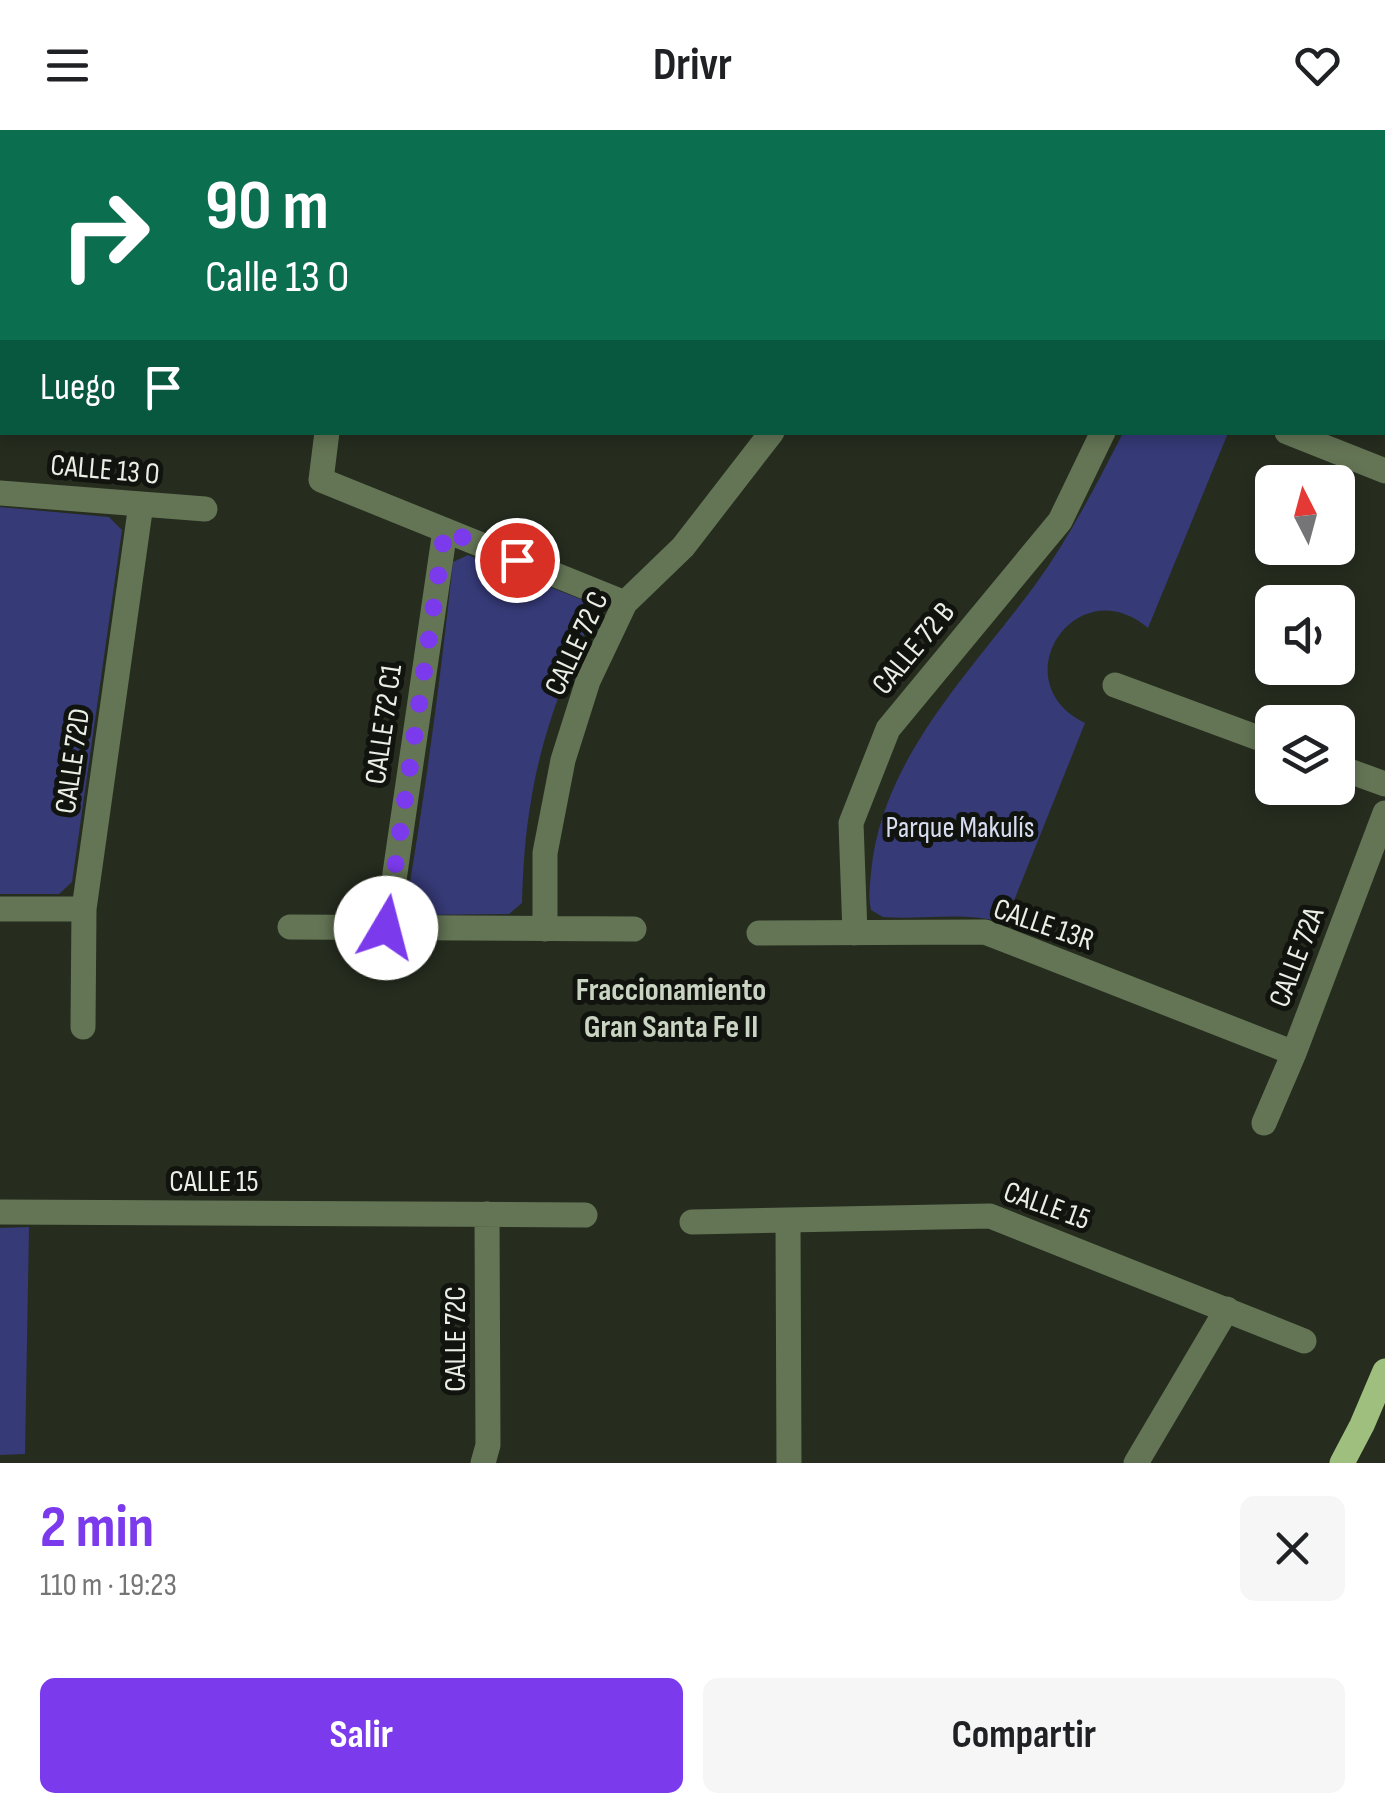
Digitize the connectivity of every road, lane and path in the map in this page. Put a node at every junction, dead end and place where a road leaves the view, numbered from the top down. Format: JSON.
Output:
{"nodes":[{"id":1,"x":327,"y":435,"type":"edge"},
{"id":2,"x":770,"y":435,"type":"edge"},
{"id":3,"x":1102,"y":435,"type":"edge"},
{"id":4,"x":1295,"y":435,"type":"edge"},
{"id":5,"x":1385,"y":471,"type":"edge"},
{"id":6,"x":0,"y":493,"type":"edge"},
{"id":7,"x":142,"y":504,"type":"junction"},
{"id":8,"x":206,"y":510,"type":"dead end"},
{"id":9,"x":445,"y":530,"type":"junction"},
{"id":10,"x":625,"y":603,"type":"junction"},
{"id":11,"x":1116,"y":686,"type":"dead end"},
{"id":12,"x":1255,"y":737,"type":"edge"},
{"id":13,"x":1355,"y":773,"type":"edge"},
{"id":14,"x":1385,"y":784,"type":"edge"},
{"id":15,"x":1385,"y":813,"type":"edge"},
{"id":16,"x":84,"y":909,"type":"junction"},
{"id":17,"x":0,"y":910,"type":"edge"},
{"id":18,"x":290,"y":927,"type":"dead end"},
{"id":19,"x":386,"y":928,"type":"junction"},
{"id":20,"x":546,"y":929,"type":"junction"},
{"id":21,"x":634,"y":929,"type":"dead end"},
{"id":22,"x":759,"y":933,"type":"dead end"},
{"id":23,"x":856,"y":933,"type":"junction"},
{"id":24,"x":83,"y":1027,"type":"dead end"},
{"id":25,"x":1294,"y":1053,"type":"junction"},
{"id":26,"x":1264,"y":1122,"type":"dead end"},
{"id":27,"x":0,"y":1212,"type":"edge"},
{"id":28,"x":487,"y":1214,"type":"junction"},
{"id":29,"x":585,"y":1214,"type":"dead end"},
{"id":30,"x":788,"y":1220,"type":"junction"},
{"id":31,"x":692,"y":1222,"type":"dead end"},
{"id":32,"x":1227,"y":1310,"type":"junction"},
{"id":33,"x":1304,"y":1340,"type":"dead end"},
{"id":34,"x":1385,"y":1371,"type":"edge"},
{"id":35,"x":1374,"y":1427,"type":"edge"},
{"id":36,"x":483,"y":1463,"type":"edge"},
{"id":37,"x":788,"y":1463,"type":"edge"},
{"id":38,"x":1136,"y":1463,"type":"edge"},
{"id":39,"x":1342,"y":1463,"type":"edge"}],
"edges":[{"from":1,"to":9,"type":"street"},
{"from":2,"to":10,"type":"street","name":"CALLE 72 C"},
{"from":3,"to":23,"type":"street","name":"CALLE 72 B"},
{"from":4,"to":5,"type":"street"},
{"from":6,"to":7,"type":"street","name":"CALLE 13 O"},
{"from":7,"to":8,"type":"street","name":"CALLE 13 O"},
{"from":7,"to":16,"type":"street","name":"CALLE 72D"},
{"from":9,"to":10,"type":"street"},
{"from":9,"to":19,"type":"street","name":"CALLE 72 C1"},
{"from":10,"to":20,"type":"street","name":"CALLE 72 C"},
{"from":11,"to":12,"type":"street"},
{"from":13,"to":14,"type":"street"},
{"from":15,"to":25,"type":"street","name":"CALLE 72A"},
{"from":16,"to":17,"type":"street"},
{"from":16,"to":24,"type":"street","name":"CALLE 72D"},
{"from":18,"to":19,"type":"street"},
{"from":19,"to":20,"type":"street"},
{"from":20,"to":21,"type":"street"},
{"from":22,"to":23,"type":"street","name":"CALLE 13R"},
{"from":23,"to":25,"type":"street","name":"CALLE 13R"},
{"from":25,"to":26,"type":"street","name":"CALLE 72A"},
{"from":27,"to":28,"type":"street","name":"CALLE 15"},
{"from":28,"to":29,"type":"street","name":"CALLE 15"},
{"from":28,"to":36,"type":"street","name":"CALLE 72C"},
{"from":30,"to":31,"type":"street","name":"CALLE 15"},
{"from":30,"to":32,"type":"street","name":"CALLE 15"},
{"from":30,"to":37,"type":"street"},
{"from":32,"to":33,"type":"street","name":"CALLE 15"},
{"from":32,"to":38,"type":"street"},
{"from":34,"to":35,"type":"main road"},
{"from":35,"to":39,"type":"main road"}]}
